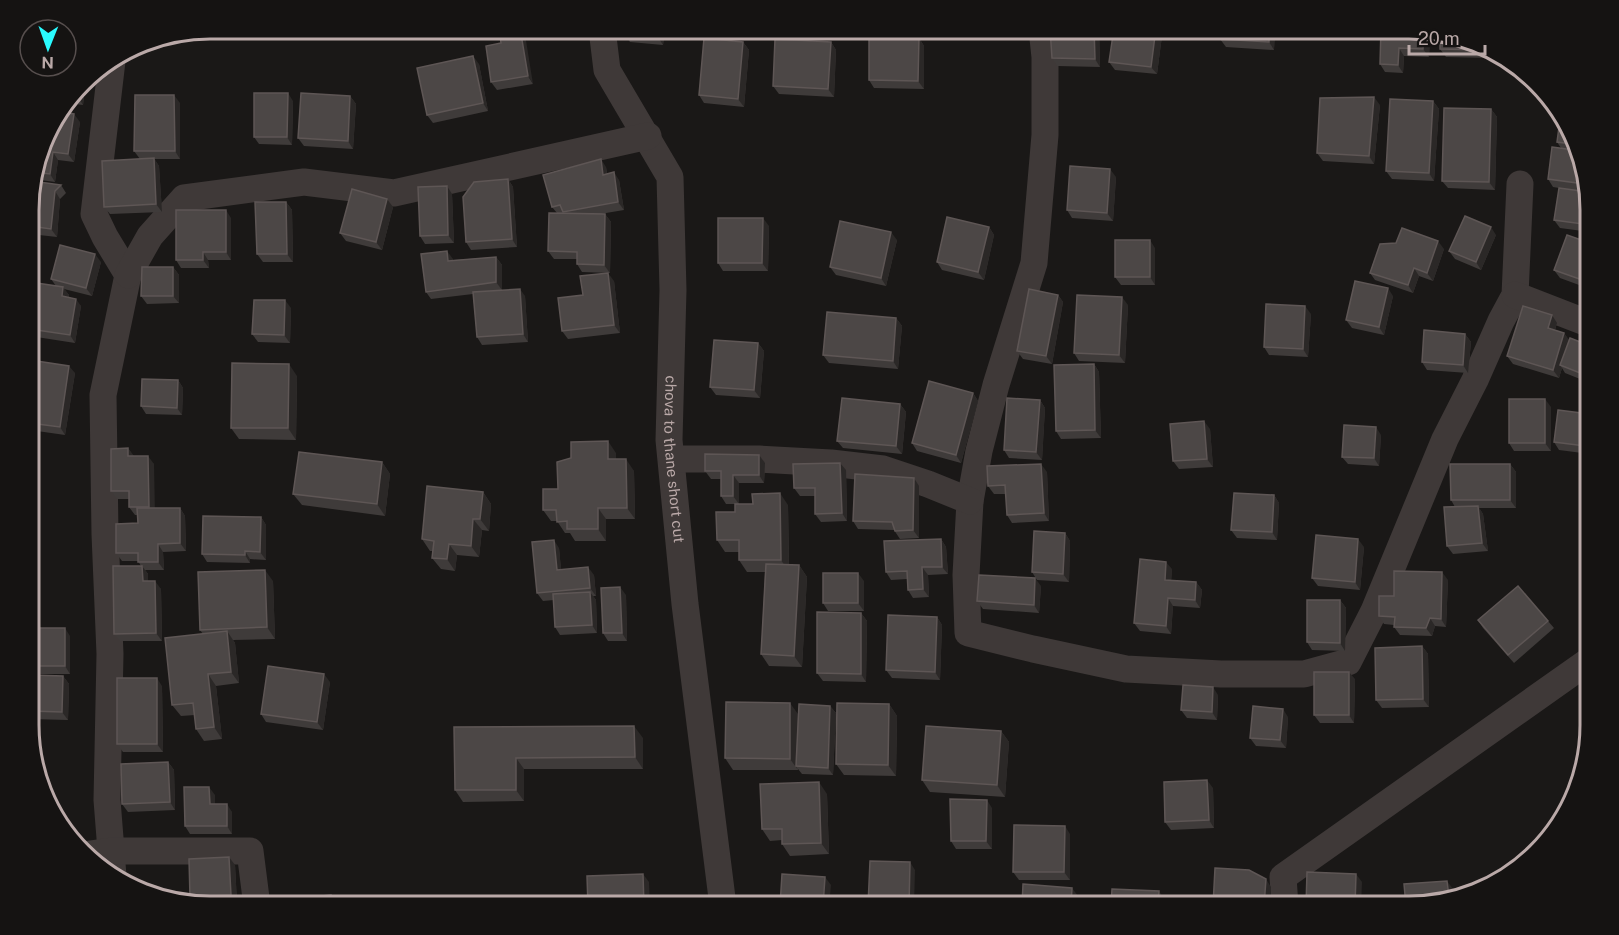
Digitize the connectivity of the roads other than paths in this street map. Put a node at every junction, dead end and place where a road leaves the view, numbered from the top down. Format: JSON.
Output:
{"nodes":[{"id":1,"x":603,"y":39,"type":"edge"},
{"id":2,"x":1043,"y":39,"type":"edge"},
{"id":3,"x":111,"y":71,"type":"edge"},
{"id":4,"x":648,"y":136,"type":"junction"},
{"id":5,"x":1520,"y":184,"type":"dead end"},
{"id":6,"x":128,"y":275,"type":"junction"},
{"id":7,"x":1515,"y":295,"type":"junction"},
{"id":8,"x":1580,"y":320,"type":"edge"},
{"id":9,"x":672,"y":459,"type":"junction"},
{"id":10,"x":970,"y":501,"type":"junction"},
{"id":11,"x":1580,"y":667,"type":"edge"},
{"id":12,"x":105,"y":860,"type":"edge"},
{"id":13,"x":255,"y":896,"type":"edge"},
{"id":14,"x":722,"y":896,"type":"edge"},
{"id":15,"x":1284,"y":896,"type":"edge"}],
"edges":[{"from":1,"to":4,"type":"street","name":"chova to thane short cut"},
{"from":2,"to":10,"type":"street"},
{"from":3,"to":6,"type":"street"},
{"from":4,"to":6,"type":"street"},
{"from":4,"to":9,"type":"street","name":"chova to thane short cut"},
{"from":5,"to":7,"type":"street"},
{"from":6,"to":12,"type":"street"},
{"from":7,"to":8,"type":"street"},
{"from":7,"to":10,"type":"street"},
{"from":9,"to":10,"type":"street"},
{"from":9,"to":14,"type":"street","name":"chova to thane short cut"},
{"from":11,"to":15,"type":"street"},
{"from":12,"to":13,"type":"street"}]}
